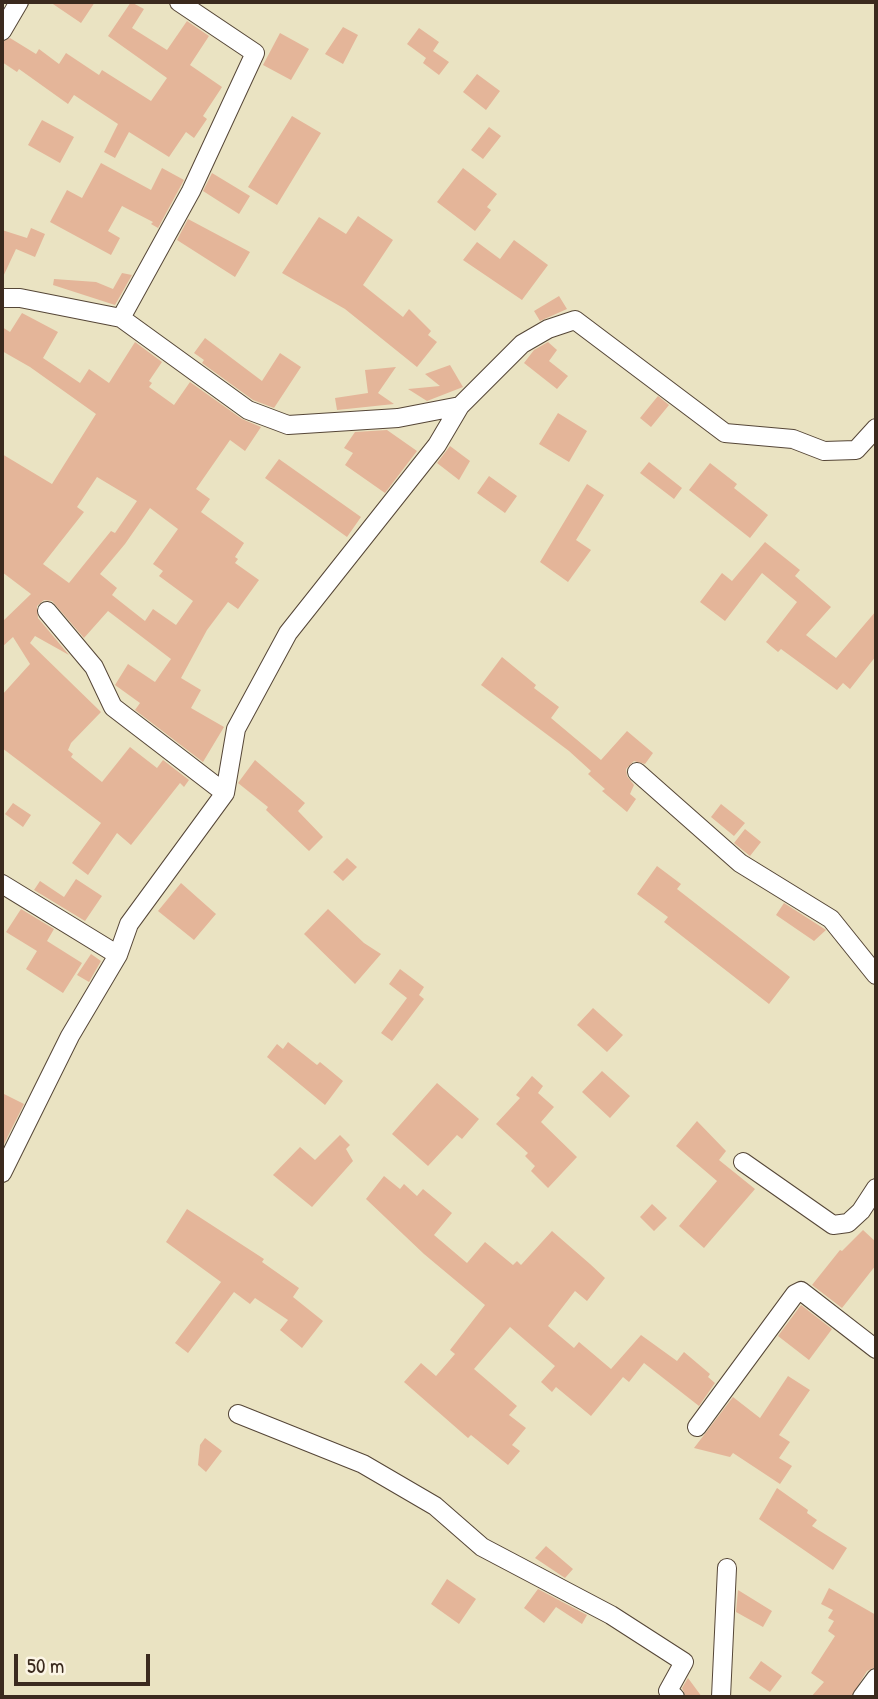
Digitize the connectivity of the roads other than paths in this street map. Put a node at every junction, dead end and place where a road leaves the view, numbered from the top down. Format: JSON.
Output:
{"nodes":[{"id":1,"x":179,"y":2,"type":"edge"},
{"id":2,"x":16,"y":3,"type":"edge"},
{"id":3,"x":2,"y":31,"type":"edge"},
{"id":4,"x":2,"y":298,"type":"edge"},
{"id":5,"x":121,"y":318,"type":"junction"},
{"id":6,"x":460,"y":406,"type":"junction"},
{"id":7,"x":876,"y":428,"type":"edge"},
{"id":8,"x":47,"y":611,"type":"dead end"},
{"id":9,"x":637,"y":772,"type":"dead end"},
{"id":10,"x":225,"y":793,"type":"junction"},
{"id":11,"x":2,"y":884,"type":"edge"},
{"id":12,"x":118,"y":955,"type":"junction"},
{"id":13,"x":876,"y":975,"type":"edge"},
{"id":14,"x":743,"y":1162,"type":"dead end"},
{"id":15,"x":2,"y":1173,"type":"edge"},
{"id":16,"x":876,"y":1188,"type":"edge"},
{"id":17,"x":876,"y":1349,"type":"edge"},
{"id":18,"x":238,"y":1414,"type":"dead end"},
{"id":19,"x":697,"y":1427,"type":"dead end"},
{"id":20,"x":727,"y":1568,"type":"dead end"},
{"id":21,"x":876,"y":1678,"type":"edge"},
{"id":22,"x":675,"y":1697,"type":"edge"},
{"id":23,"x":721,"y":1697,"type":"edge"},
{"id":24,"x":862,"y":1697,"type":"edge"}],
"edges":[{"from":1,"to":5,"type":"street"},
{"from":2,"to":3,"type":"street"},
{"from":4,"to":5,"type":"street"},
{"from":5,"to":6,"type":"street"},
{"from":6,"to":7,"type":"street"},
{"from":6,"to":10,"type":"street"},
{"from":8,"to":10,"type":"street"},
{"from":9,"to":13,"type":"street"},
{"from":10,"to":12,"type":"street"},
{"from":11,"to":12,"type":"street"},
{"from":12,"to":15,"type":"street"},
{"from":14,"to":16,"type":"street"},
{"from":17,"to":19,"type":"street"},
{"from":18,"to":22,"type":"street"},
{"from":20,"to":23,"type":"street"},
{"from":21,"to":24,"type":"street"}]}
